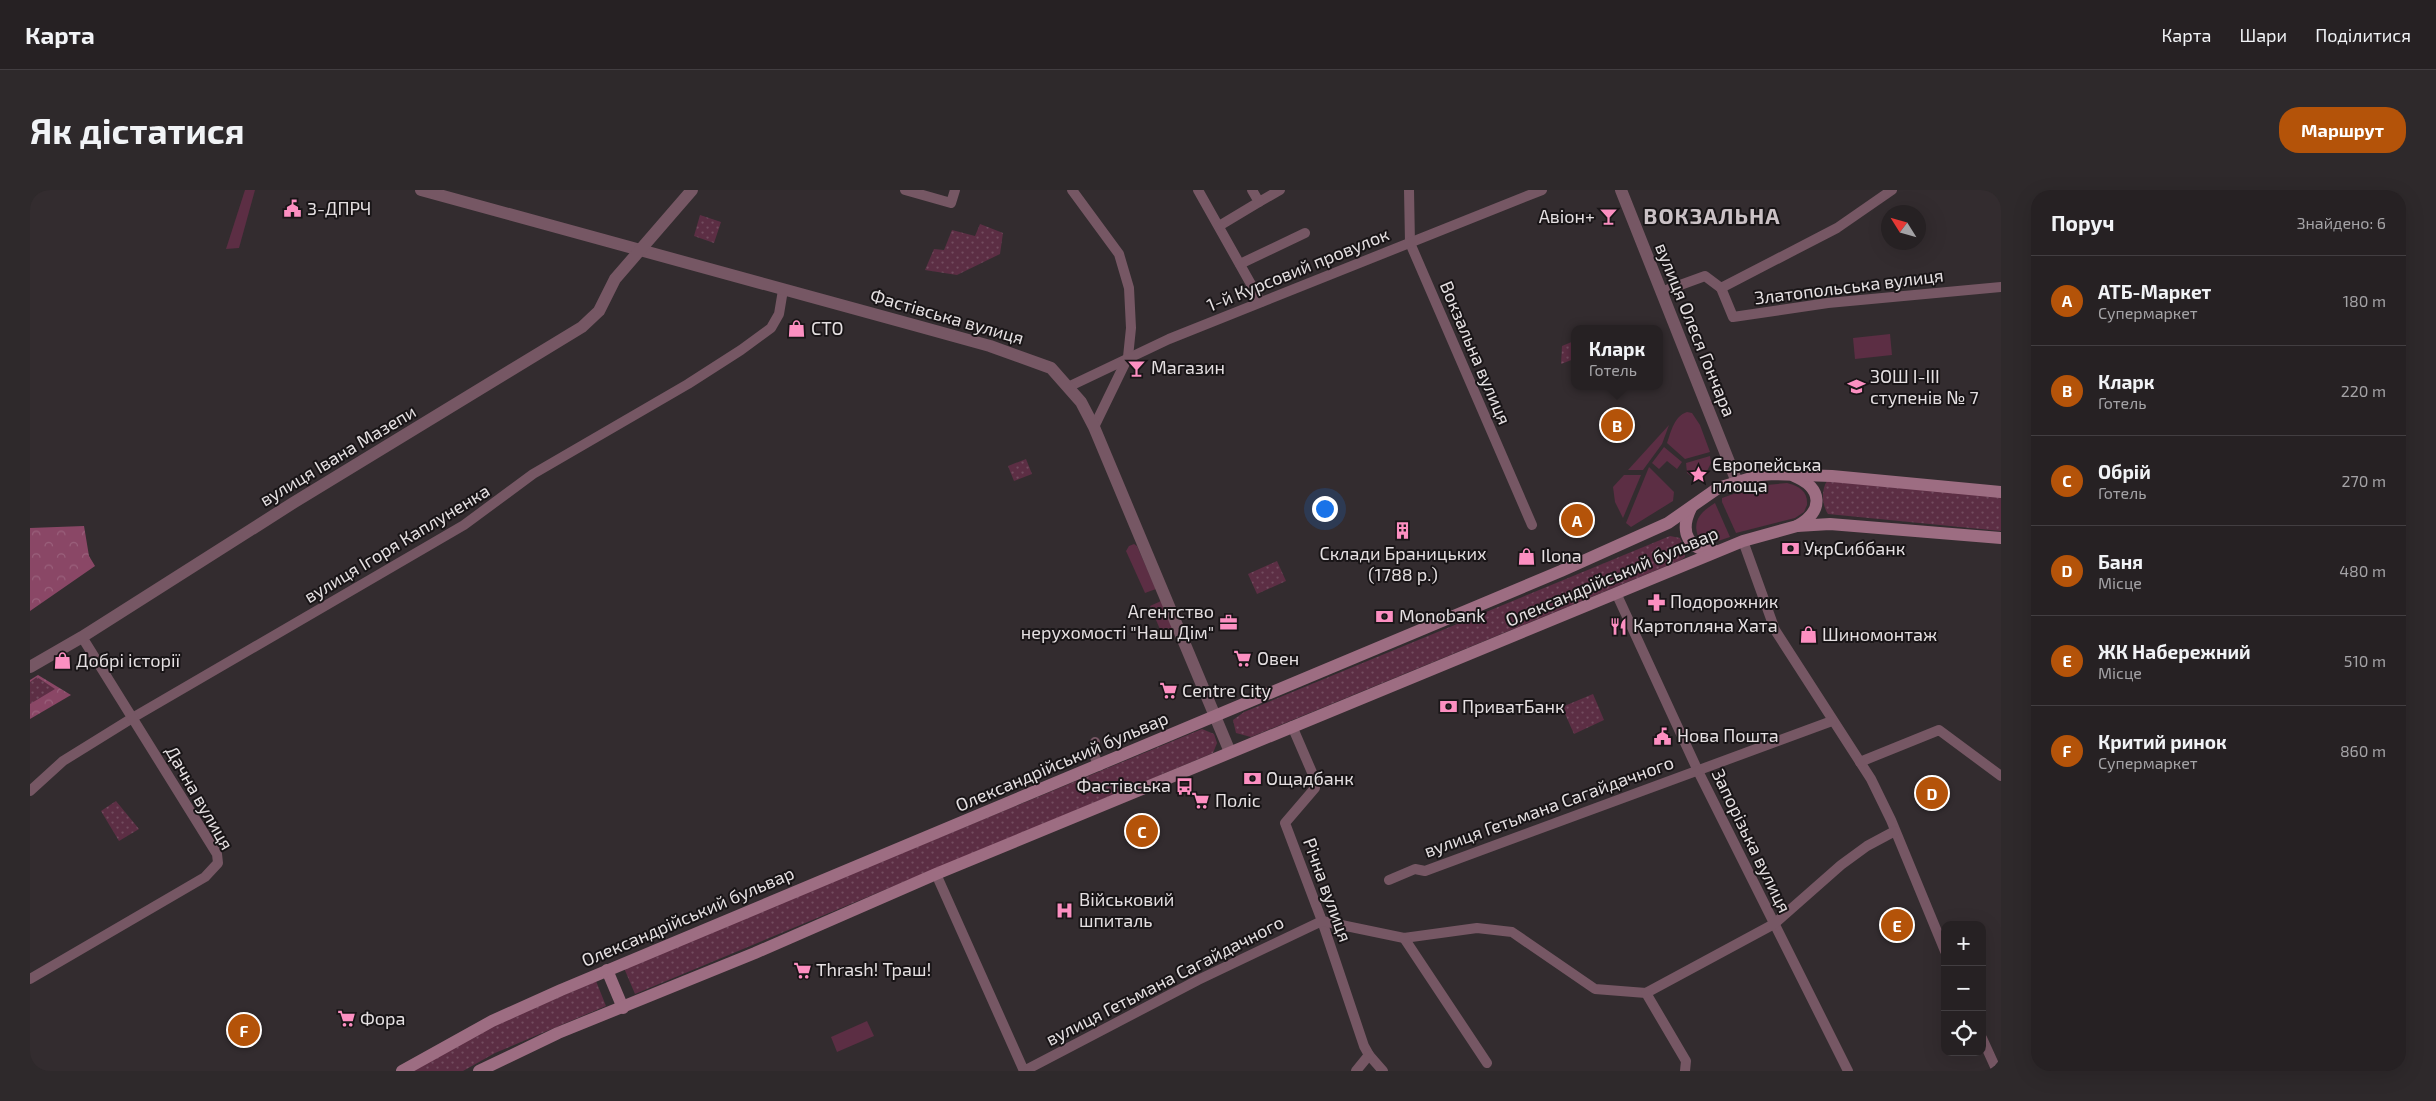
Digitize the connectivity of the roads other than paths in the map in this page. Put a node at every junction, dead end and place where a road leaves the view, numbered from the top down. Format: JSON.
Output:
{"nodes":[{"id":1,"x":421,"y":190,"type":"edge"},
{"id":2,"x":692,"y":190,"type":"edge"},
{"id":3,"x":905,"y":190,"type":"edge"},
{"id":4,"x":955,"y":190,"type":"edge"},
{"id":5,"x":1072,"y":190,"type":"edge"},
{"id":6,"x":1198,"y":190,"type":"edge"},
{"id":7,"x":1252,"y":190,"type":"edge"},
{"id":8,"x":1280,"y":190,"type":"edge"},
{"id":9,"x":1409,"y":190,"type":"edge"},
{"id":10,"x":1542,"y":190,"type":"edge"},
{"id":11,"x":1621,"y":190,"type":"edge"},
{"id":12,"x":1892,"y":190,"type":"edge"},
{"id":13,"x":1260,"y":202,"type":"junction"},
{"id":14,"x":1219,"y":226,"type":"junction"},
{"id":15,"x":1305,"y":233,"type":"dead end"},
{"id":16,"x":1410,"y":243,"type":"junction"},
{"id":17,"x":639,"y":249,"type":"junction"},
{"id":18,"x":1240,"y":264,"type":"junction"},
{"id":19,"x":2001,"y":287,"type":"edge"},
{"id":20,"x":1721,"y":288,"type":"junction"},
{"id":21,"x":783,"y":290,"type":"junction"},
{"id":22,"x":1661,"y":292,"type":"junction"},
{"id":23,"x":1261,"y":302,"type":"junction"},
{"id":24,"x":1128,"y":357,"type":"junction"},
{"id":25,"x":1068,"y":387,"type":"junction"},
{"id":26,"x":1094,"y":427,"type":"junction"},
{"id":27,"x":1790,"y":474,"type":"junction"},
{"id":28,"x":1738,"y":482,"type":"junction"},
{"id":29,"x":2001,"y":492,"type":"edge"},
{"id":30,"x":1691,"y":508,"type":"junction"},
{"id":31,"x":1532,"y":525,"type":"dead end"},
{"id":32,"x":1798,"y":526,"type":"junction"},
{"id":33,"x":2001,"y":538,"type":"edge"},
{"id":34,"x":1743,"y":541,"type":"junction"},
{"id":35,"x":1717,"y":551,"type":"junction"},
{"id":36,"x":1617,"y":595,"type":"junction"},
{"id":37,"x":82,"y":637,"type":"junction"},
{"id":38,"x":30,"y":667,"type":"edge"},
{"id":39,"x":1215,"y":717,"type":"junction"},
{"id":40,"x":134,"y":718,"type":"junction"},
{"id":41,"x":1832,"y":721,"type":"junction"},
{"id":42,"x":1292,"y":726,"type":"junction"},
{"id":43,"x":1095,"y":742,"type":"dead end"},
{"id":44,"x":1230,"y":752,"type":"junction"},
{"id":45,"x":1860,"y":762,"type":"junction"},
{"id":46,"x":1098,"y":766,"type":"junction"},
{"id":47,"x":1698,"y":772,"type":"junction"},
{"id":48,"x":2001,"y":776,"type":"edge"},
{"id":49,"x":30,"y":791,"type":"edge"},
{"id":50,"x":1894,"y":831,"type":"junction"},
{"id":51,"x":936,"y":874,"type":"junction"},
{"id":52,"x":1389,"y":880,"type":"dead end"},
{"id":53,"x":1322,"y":922,"type":"junction"},
{"id":54,"x":1774,"y":924,"type":"junction"},
{"id":55,"x":1404,"y":938,"type":"junction"},
{"id":56,"x":1941,"y":942,"type":"edge"},
{"id":57,"x":607,"y":970,"type":"junction"},
{"id":58,"x":30,"y":979,"type":"edge"},
{"id":59,"x":1646,"y":993,"type":"junction"},
{"id":60,"x":623,"y":1008,"type":"junction"},
{"id":61,"x":1986,"y":1047,"type":"edge"},
{"id":62,"x":1369,"y":1055,"type":"junction"},
{"id":63,"x":1488,"y":1064,"type":"dead end"},
{"id":64,"x":1686,"y":1066,"type":"edge"},
{"id":65,"x":402,"y":1071,"type":"edge"},
{"id":66,"x":479,"y":1071,"type":"edge"},
{"id":67,"x":1024,"y":1071,"type":"edge"},
{"id":68,"x":1356,"y":1071,"type":"edge"},
{"id":69,"x":1382,"y":1071,"type":"edge"},
{"id":70,"x":1848,"y":1071,"type":"edge"},
{"id":71,"x":1996,"y":1071,"type":"edge"}],
"edges":[{"from":1,"to":17,"type":"street","name":"Фастівська вулиця"},
{"from":2,"to":17,"type":"street","name":"вулиця Івана Мазепи"},
{"from":3,"to":4,"type":"street"},
{"from":5,"to":24,"type":"street"},
{"from":6,"to":14,"type":"street"},
{"from":7,"to":13,"type":"street"},
{"from":8,"to":13,"type":"street"},
{"from":9,"to":16,"type":"street","name":"Вокзальна вулиця"},
{"from":10,"to":16,"type":"street","name":"1-й Курсовий провулок"},
{"from":11,"to":22,"type":"street","name":"вулиця Олеся Гончара"},
{"from":12,"to":20,"type":"street"},
{"from":13,"to":14,"type":"street"},
{"from":14,"to":18,"type":"street"},
{"from":15,"to":18,"type":"street"},
{"from":16,"to":23,"type":"street","name":"1-й Курсовий провулок"},
{"from":16,"to":31,"type":"street","name":"Вокзальна вулиця"},
{"from":17,"to":21,"type":"street","name":"Фастівська вулиця"},
{"from":17,"to":37,"type":"street","name":"вулиця Івана Мазепи"},
{"from":18,"to":23,"type":"street"},
{"from":19,"to":20,"type":"street","name":"Златопольська вулиця"},
{"from":20,"to":22,"type":"street"},
{"from":21,"to":25,"type":"street","name":"Фастівська вулиця"},
{"from":21,"to":40,"type":"street","name":"вулиця Ігоря Каплуненка"},
{"from":22,"to":28,"type":"street","name":"вулиця Олеся Гончара"},
{"from":23,"to":24,"type":"street","name":"1-й Курсовий провулок"},
{"from":24,"to":25,"type":"street","name":"1-й Курсовий провулок"},
{"from":24,"to":26,"type":"street"},
{"from":25,"to":26,"type":"street","name":"Фастівська вулиця"},
{"from":26,"to":39,"type":"street","name":"Фастівська вулиця"},
{"from":27,"to":28,"type":"main road","name":"Олександрійський бульвар"},
{"from":27,"to":29,"type":"main road","name":"Олександрійський бульвар"},
{"from":27,"to":32,"type":"main road"},
{"from":28,"to":30,"type":"main road","name":"Олександрійський бульвар"},
{"from":30,"to":35,"type":"main road"},
{"from":30,"to":39,"type":"main road","name":"Олександрійський бульвар"},
{"from":32,"to":33,"type":"main road","name":"Олександрійський бульвар"},
{"from":32,"to":34,"type":"main road","name":"Олександрійський бульвар"},
{"from":34,"to":35,"type":"main road","name":"Олександрійський бульвар"},
{"from":34,"to":41,"type":"street"},
{"from":35,"to":36,"type":"main road","name":"Олександрійський бульвар"},
{"from":36,"to":42,"type":"main road","name":"Олександрійський бульвар"},
{"from":36,"to":47,"type":"street","name":"Запорізька вулиця"},
{"from":37,"to":38,"type":"street","name":"вулиця Івана Мазепи"},
{"from":37,"to":40,"type":"street","name":"Дачна вулиця"},
{"from":39,"to":44,"type":"street","name":"Фастівська вулиця"},
{"from":39,"to":46,"type":"main road","name":"Олександрійський бульвар"},
{"from":40,"to":49,"type":"street","name":"вулиця Ігоря Каплуненка"},
{"from":40,"to":58,"type":"street","name":"Дачна вулиця"},
{"from":41,"to":45,"type":"street"},
{"from":41,"to":47,"type":"street","name":"вулиця Гетьмана Сагайдачного"},
{"from":42,"to":44,"type":"main road","name":"Олександрійський бульвар"},
{"from":42,"to":53,"type":"street","name":"Річна вулиця"},
{"from":43,"to":46,"type":"street"},
{"from":44,"to":51,"type":"main road","name":"Олександрійський бульвар"},
{"from":45,"to":48,"type":"street"},
{"from":45,"to":50,"type":"street"},
{"from":46,"to":57,"type":"main road","name":"Олександрійський бульвар"},
{"from":47,"to":52,"type":"street","name":"вулиця Гетьмана Сагайдачного"},
{"from":47,"to":54,"type":"street","name":"Запорізька вулиця"},
{"from":50,"to":54,"type":"street"},
{"from":50,"to":56,"type":"street"},
{"from":51,"to":60,"type":"main road","name":"Олександрійський бульвар"},
{"from":51,"to":67,"type":"street"},
{"from":53,"to":55,"type":"street"},
{"from":53,"to":62,"type":"street","name":"Річна вулиця"},
{"from":53,"to":67,"type":"street","name":"вулиця Гетьмана Сагайдачного"},
{"from":54,"to":59,"type":"street"},
{"from":54,"to":70,"type":"street","name":"Запорізька вулиця"},
{"from":55,"to":59,"type":"street"},
{"from":55,"to":63,"type":"street"},
{"from":57,"to":60,"type":"main road"},
{"from":57,"to":65,"type":"main road","name":"Олександрійський бульвар"},
{"from":59,"to":64,"type":"street"},
{"from":60,"to":66,"type":"main road","name":"Олександрійський бульвар"},
{"from":61,"to":71,"type":"street"},
{"from":62,"to":68,"type":"street"},
{"from":62,"to":69,"type":"street","name":"Річна вулиця"}]}
